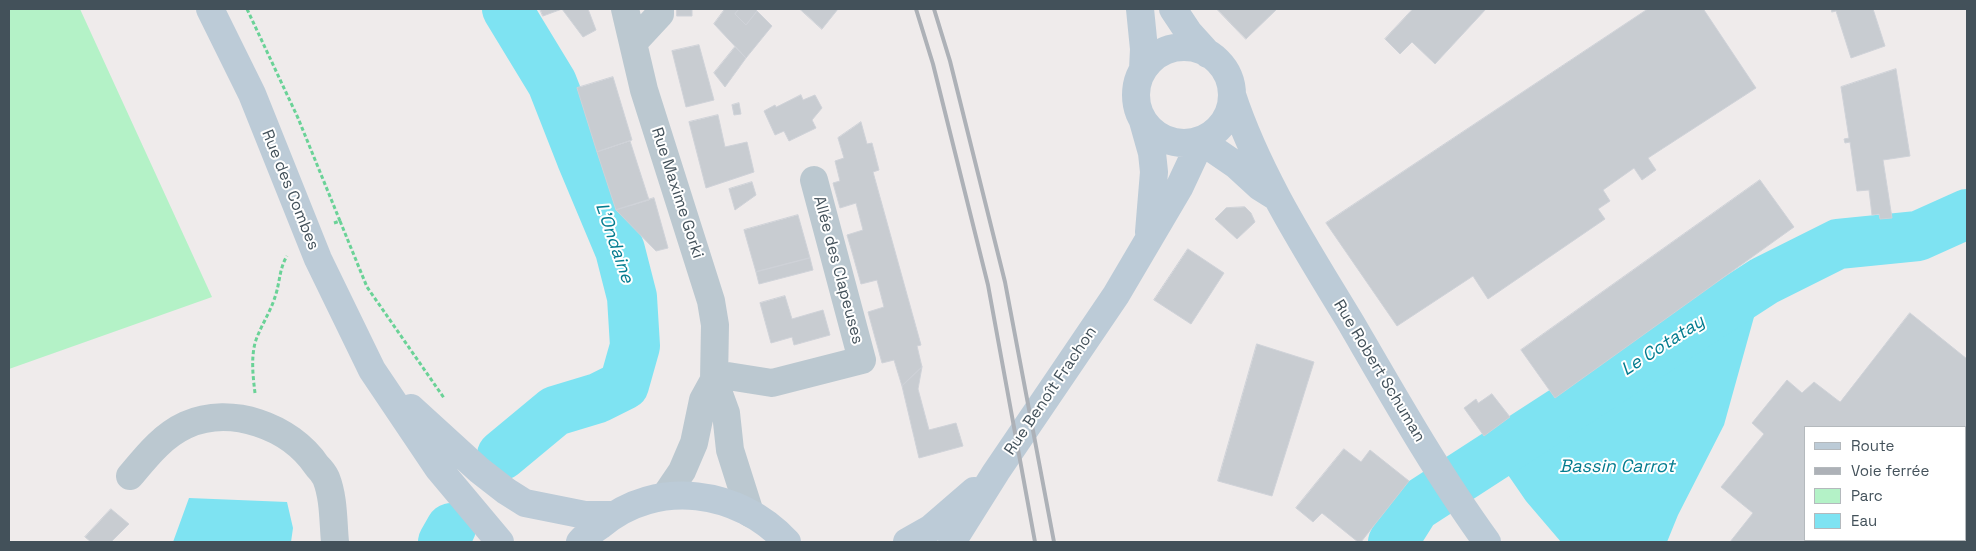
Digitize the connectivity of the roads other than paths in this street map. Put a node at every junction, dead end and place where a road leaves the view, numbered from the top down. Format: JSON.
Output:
{"nodes":[{"id":1,"x":210,"y":9,"type":"edge"},
{"id":2,"x":625,"y":9,"type":"edge"},
{"id":3,"x":660,"y":9,"type":"edge"},
{"id":4,"x":1140,"y":9,"type":"edge"},
{"id":5,"x":1173,"y":9,"type":"edge"},
{"id":6,"x":634,"y":42,"type":"junction"},
{"id":7,"x":1208,"y":54,"type":"junction"},
{"id":8,"x":1143,"y":70,"type":"junction"},
{"id":9,"x":1232,"y":95,"type":"junction"},
{"id":10,"x":1143,"y":121,"type":"junction"},
{"id":11,"x":1201,"y":141,"type":"junction"},
{"id":12,"x":814,"y":180,"type":"dead end"},
{"id":13,"x":1276,"y":197,"type":"junction"},
{"id":14,"x":1148,"y":238,"type":"junction"},
{"id":15,"x":372,"y":370,"type":"junction"},
{"id":16,"x":714,"y":377,"type":"junction"},
{"id":17,"x":996,"y":472,"type":"junction"},
{"id":18,"x":130,"y":476,"type":"dead end"},
{"id":19,"x":665,"y":496,"type":"junction"},
{"id":20,"x":750,"y":512,"type":"junction"},
{"id":21,"x":612,"y":515,"type":"junction"},
{"id":22,"x":335,"y":542,"type":"edge"},
{"id":23,"x":500,"y":542,"type":"edge"},
{"id":24,"x":580,"y":542,"type":"edge"},
{"id":25,"x":787,"y":542,"type":"edge"},
{"id":26,"x":907,"y":542,"type":"edge"},
{"id":27,"x":952,"y":542,"type":"edge"},
{"id":28,"x":1487,"y":542,"type":"edge"}],
"edges":[{"from":1,"to":15,"type":"main road","name":"Rue des Combes"},
{"from":2,"to":6,"type":"street","name":"Rue Maxime Gorki"},
{"from":3,"to":6,"type":"street"},
{"from":4,"to":8,"type":"main road"},
{"from":5,"to":7,"type":"main road"},
{"from":6,"to":16,"type":"street","name":"Rue Maxime Gorki"},
{"from":7,"to":8,"type":"main road"},
{"from":7,"to":9,"type":"main road"},
{"from":8,"to":10,"type":"main road"},
{"from":9,"to":11,"type":"main road"},
{"from":9,"to":13,"type":"main road","name":"Rue Robert Schuman"},
{"from":10,"to":11,"type":"main road"},
{"from":10,"to":14,"type":"main road","name":"Rue Benoît Frachon"},
{"from":11,"to":13,"type":"main road","name":"Rue Robert Schuman"},
{"from":11,"to":14,"type":"main road","name":"Rue Benoît Frachon"},
{"from":12,"to":16,"type":"street","name":"Allée des Clapeuses"},
{"from":13,"to":28,"type":"main road","name":"Rue Robert Schuman"},
{"from":14,"to":17,"type":"main road","name":"Rue Benoît Frachon"},
{"from":15,"to":21,"type":"main road","name":"Rue des Combes"},
{"from":15,"to":23,"type":"main road","name":"Rue des Combes"},
{"from":16,"to":19,"type":"street","name":"Rue Maxime Gorki"},
{"from":16,"to":20,"type":"street","name":"Rue Maxime Gorki"},
{"from":17,"to":26,"type":"main road"},
{"from":17,"to":27,"type":"main road","name":"Rue Benoît Frachon"},
{"from":18,"to":22,"type":"street"},
{"from":19,"to":20,"type":"main road"},
{"from":19,"to":21,"type":"main road"},
{"from":20,"to":25,"type":"main road"},
{"from":21,"to":24,"type":"main road"}]}
